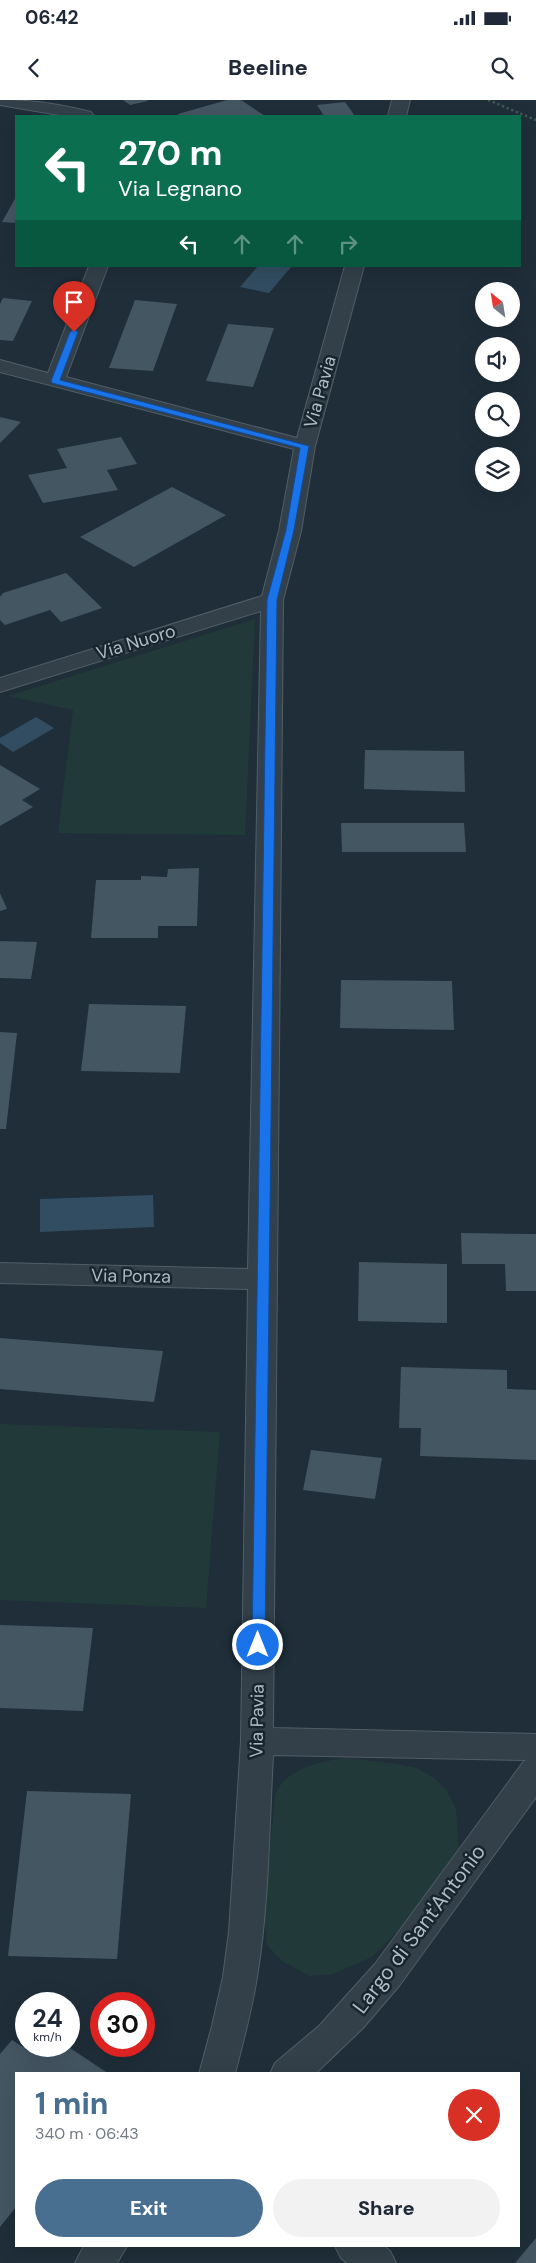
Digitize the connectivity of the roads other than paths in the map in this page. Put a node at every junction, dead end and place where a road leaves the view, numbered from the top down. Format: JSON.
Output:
{"nodes":[{"id":1,"x":0,"y":100,"type":"edge"},
{"id":2,"x":401,"y":100,"type":"edge"},
{"id":3,"x":80,"y":115,"type":"edge"},
{"id":4,"x":397,"y":115,"type":"edge"},
{"id":5,"x":98,"y":267,"type":"edge"},
{"id":6,"x":355,"y":267,"type":"edge"},
{"id":7,"x":0,"y":366,"type":"edge"},
{"id":8,"x":55,"y":381,"type":"junction"},
{"id":9,"x":305,"y":446,"type":"junction"},
{"id":10,"x":272,"y":600,"type":"junction"},
{"id":11,"x":0,"y":685,"type":"edge"},
{"id":12,"x":0,"y":1273,"type":"edge"},
{"id":13,"x":262,"y":1279,"type":"junction"},
{"id":14,"x":257,"y":1741,"type":"junction"},
{"id":15,"x":536,"y":1748,"type":"edge"},
{"id":16,"x":536,"y":1771,"type":"edge"},
{"id":17,"x":218,"y":2072,"type":"edge"},
{"id":18,"x":291,"y":2072,"type":"edge"},
{"id":19,"x":107,"y":2247,"type":"edge"},
{"id":20,"x":355,"y":2247,"type":"edge"},
{"id":21,"x":94,"y":2263,"type":"edge"},
{"id":22,"x":377,"y":2263,"type":"edge"}],
"edges":[{"from":1,"to":3,"type":"street"},
{"from":2,"to":4,"type":"street"},
{"from":5,"to":8,"type":"street"},
{"from":6,"to":9,"type":"street","name":"Via Pavia"},
{"from":7,"to":8,"type":"street"},
{"from":8,"to":9,"type":"street"},
{"from":9,"to":10,"type":"street","name":"Via Pavia"},
{"from":10,"to":11,"type":"street","name":"Via Nuoro"},
{"from":10,"to":13,"type":"street","name":"Via Pavia"},
{"from":12,"to":13,"type":"street","name":"Via Ponza"},
{"from":13,"to":14,"type":"street","name":"Via Pavia"},
{"from":14,"to":15,"type":"street"},
{"from":14,"to":17,"type":"street","name":"Via Pavia"},
{"from":16,"to":18,"type":"street","name":"Largo di Sant'Antonio"},
{"from":19,"to":21,"type":"street"},
{"from":20,"to":22,"type":"street"}]}
